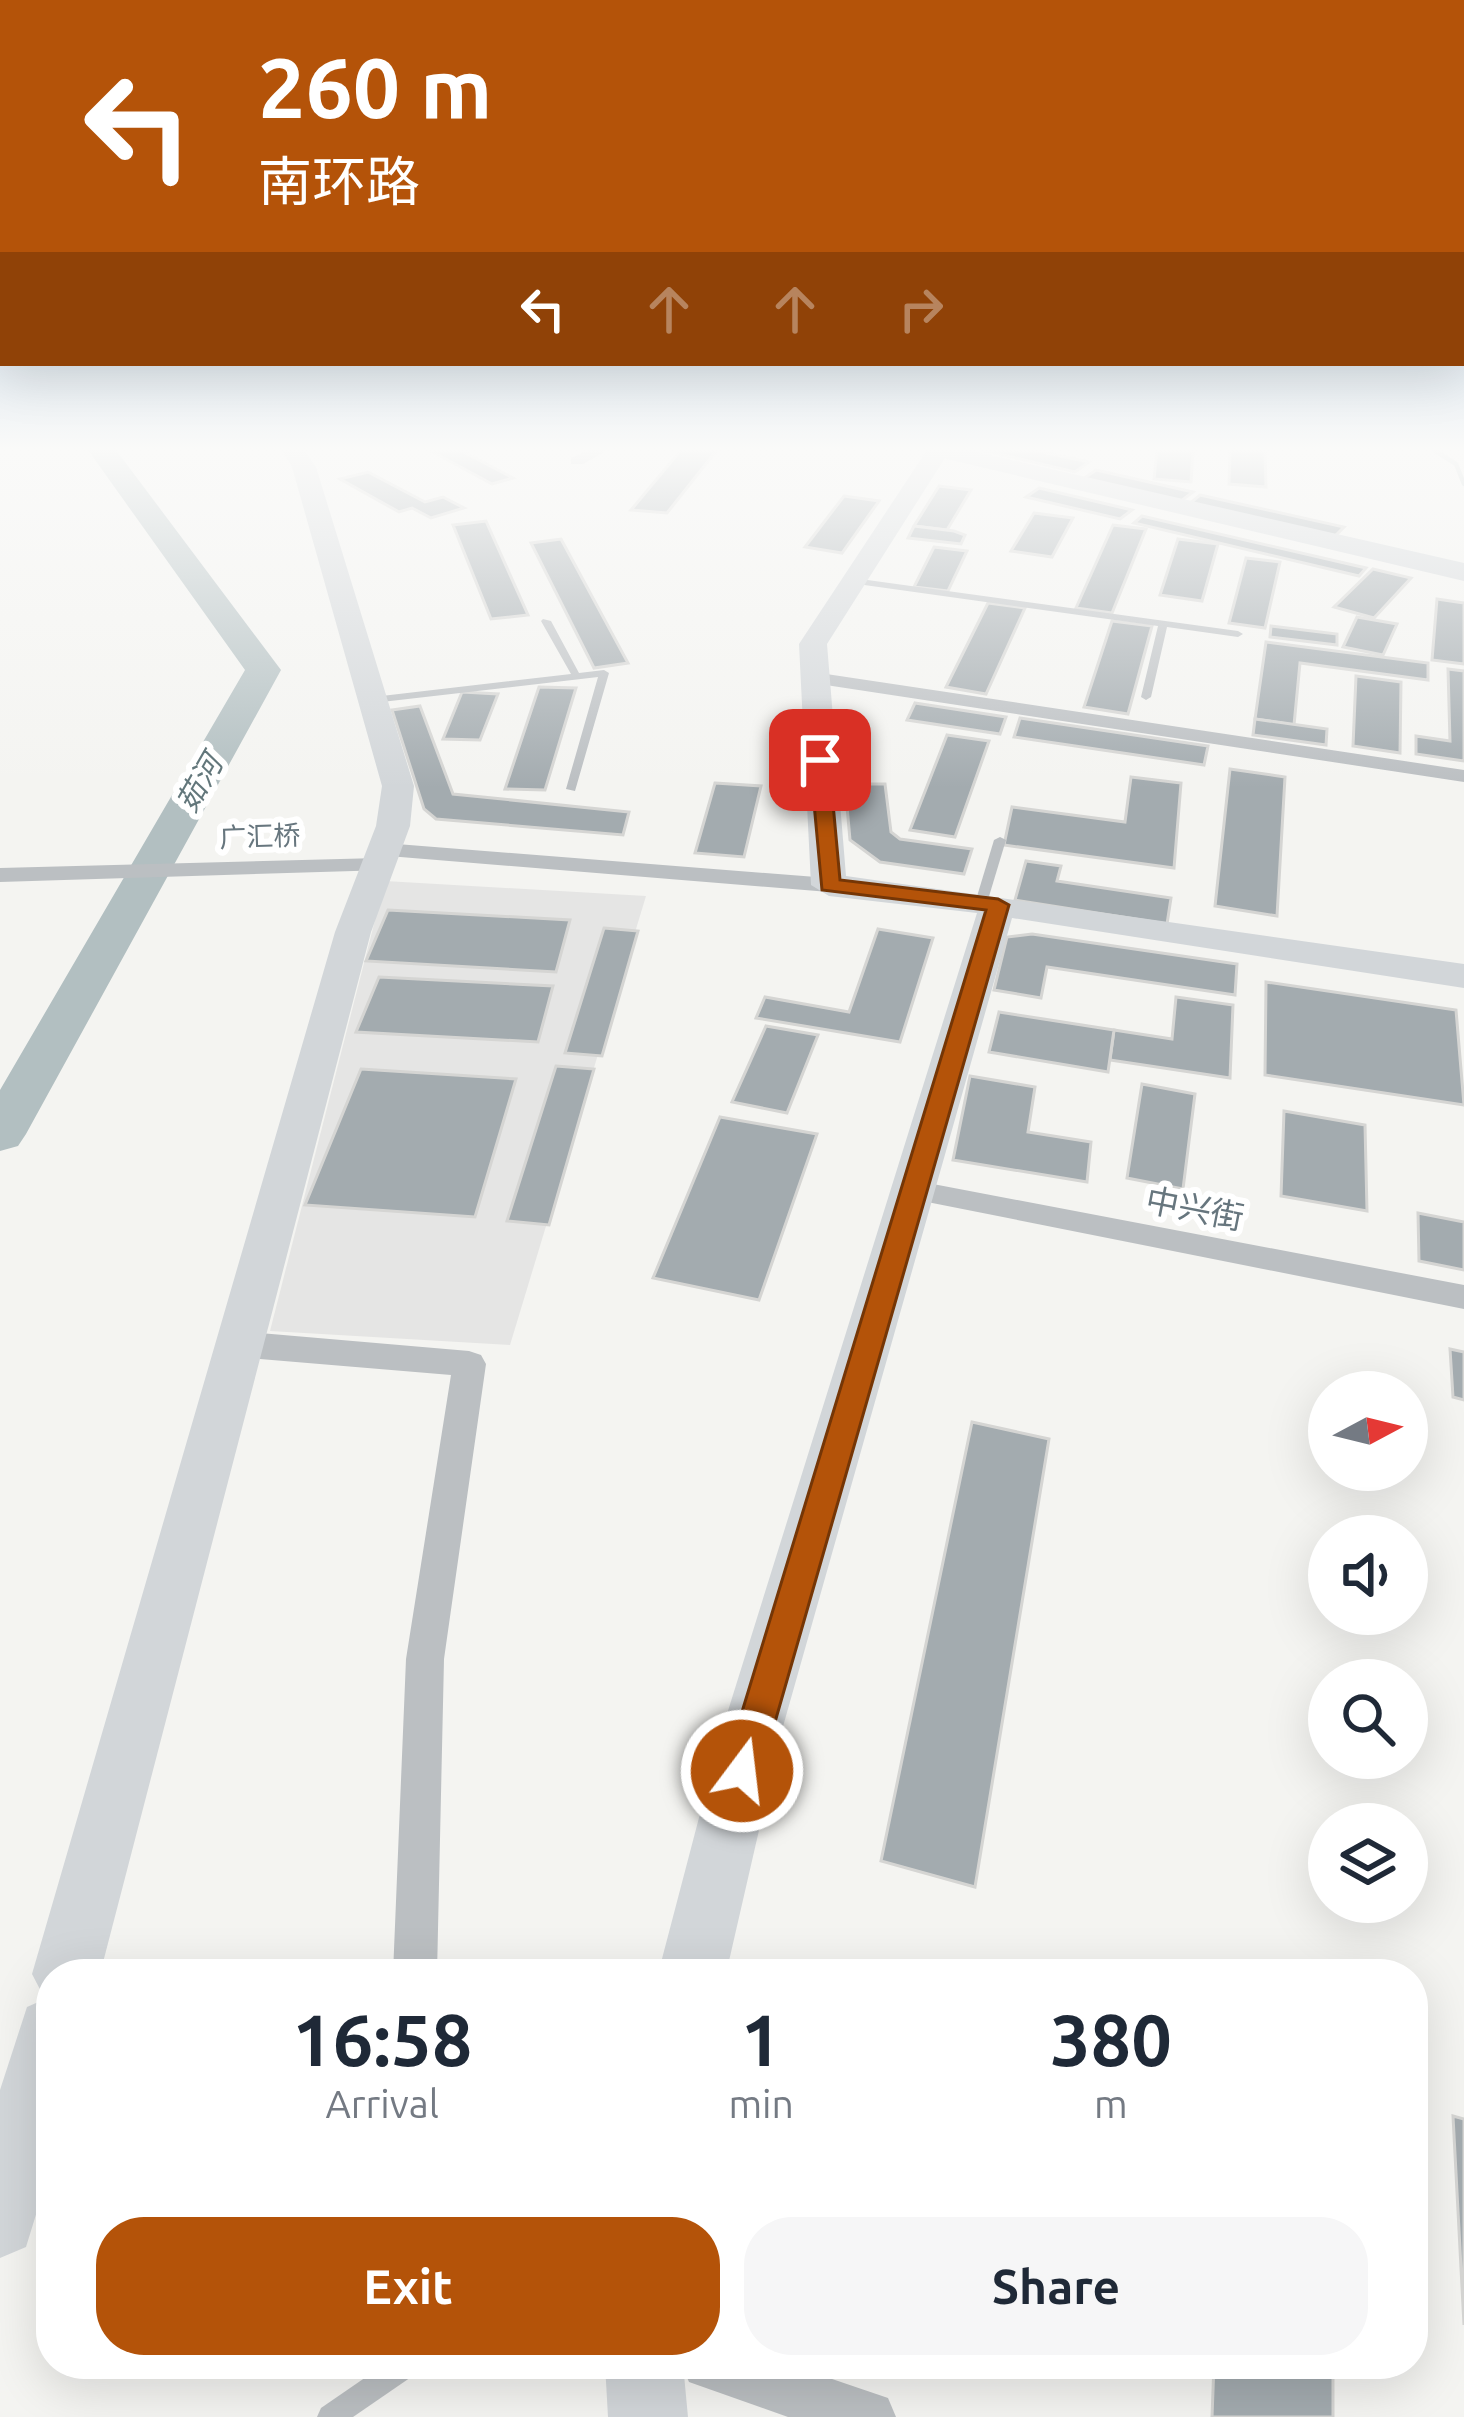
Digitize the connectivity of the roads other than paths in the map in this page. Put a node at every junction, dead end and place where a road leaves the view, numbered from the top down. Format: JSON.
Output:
{"nodes":[{"id":1,"x":332,"y":563,"type":"edge"},
{"id":2,"x":865,"y":563,"type":"edge"},
{"id":3,"x":1424,"y":563,"type":"edge"},
{"id":4,"x":1464,"y":572,"type":"edge"},
{"id":5,"x":853,"y":581,"type":"junction"},
{"id":6,"x":546,"y":621,"type":"dead end"},
{"id":7,"x":1163,"y":624,"type":"junction"},
{"id":8,"x":1238,"y":634,"type":"dead end"},
{"id":9,"x":575,"y":672,"type":"junction"},
{"id":10,"x":813,"y":678,"type":"junction"},
{"id":11,"x":1146,"y":697,"type":"dead end"},
{"id":12,"x":373,"y":700,"type":"junction"},
{"id":13,"x":1464,"y":776,"type":"edge"},
{"id":14,"x":571,"y":789,"type":"dead end"},
{"id":15,"x":1000,"y":840,"type":"dead end"},
{"id":16,"x":370,"y":859,"type":"junction"},
{"id":17,"x":0,"y":875,"type":"edge"},
{"id":18,"x":829,"y":885,"type":"junction"},
{"id":19,"x":990,"y":904,"type":"junction"},
{"id":20,"x":1464,"y":976,"type":"edge"},
{"id":21,"x":911,"y":1190,"type":"junction"},
{"id":22,"x":1464,"y":1297,"type":"edge"},
{"id":23,"x":236,"y":1344,"type":"junction"},
{"id":24,"x":70,"y":1959,"type":"edge"},
{"id":25,"x":415,"y":1959,"type":"edge"},
{"id":26,"x":696,"y":1959,"type":"edge"},
{"id":27,"x":36,"y":2087,"type":"edge"},
{"id":28,"x":0,"y":2221,"type":"edge"},
{"id":29,"x":386,"y":2379,"type":"edge"},
{"id":30,"x":645,"y":2379,"type":"edge"},
{"id":31,"x":752,"y":2379,"type":"edge"},
{"id":32,"x":330,"y":2417,"type":"edge"},
{"id":33,"x":648,"y":2417,"type":"edge"},
{"id":34,"x":869,"y":2417,"type":"edge"}],
"edges":[{"from":1,"to":12,"type":"street"},
{"from":2,"to":5,"type":"street"},
{"from":3,"to":4,"type":"main road"},
{"from":5,"to":7,"type":"lane"},
{"from":5,"to":10,"type":"street"},
{"from":6,"to":9,"type":"lane"},
{"from":7,"to":8,"type":"lane"},
{"from":7,"to":11,"type":"lane"},
{"from":9,"to":12,"type":"lane"},
{"from":9,"to":14,"type":"lane"},
{"from":10,"to":13,"type":"street"},
{"from":10,"to":18,"type":"street"},
{"from":12,"to":16,"type":"street"},
{"from":15,"to":19,"type":"lane"},
{"from":16,"to":17,"type":"street","name":"广汇桥"},
{"from":16,"to":18,"type":"street","name":"广汇桥"},
{"from":16,"to":23,"type":"street"},
{"from":18,"to":19,"type":"street"},
{"from":19,"to":20,"type":"street"},
{"from":19,"to":21,"type":"street"},
{"from":21,"to":22,"type":"street","name":"中兴街"},
{"from":21,"to":26,"type":"street"},
{"from":23,"to":24,"type":"street"},
{"from":23,"to":25,"type":"street"},
{"from":27,"to":28,"type":"street"},
{"from":29,"to":32,"type":"lane"},
{"from":30,"to":33,"type":"street"},
{"from":31,"to":34,"type":"street"}]}
